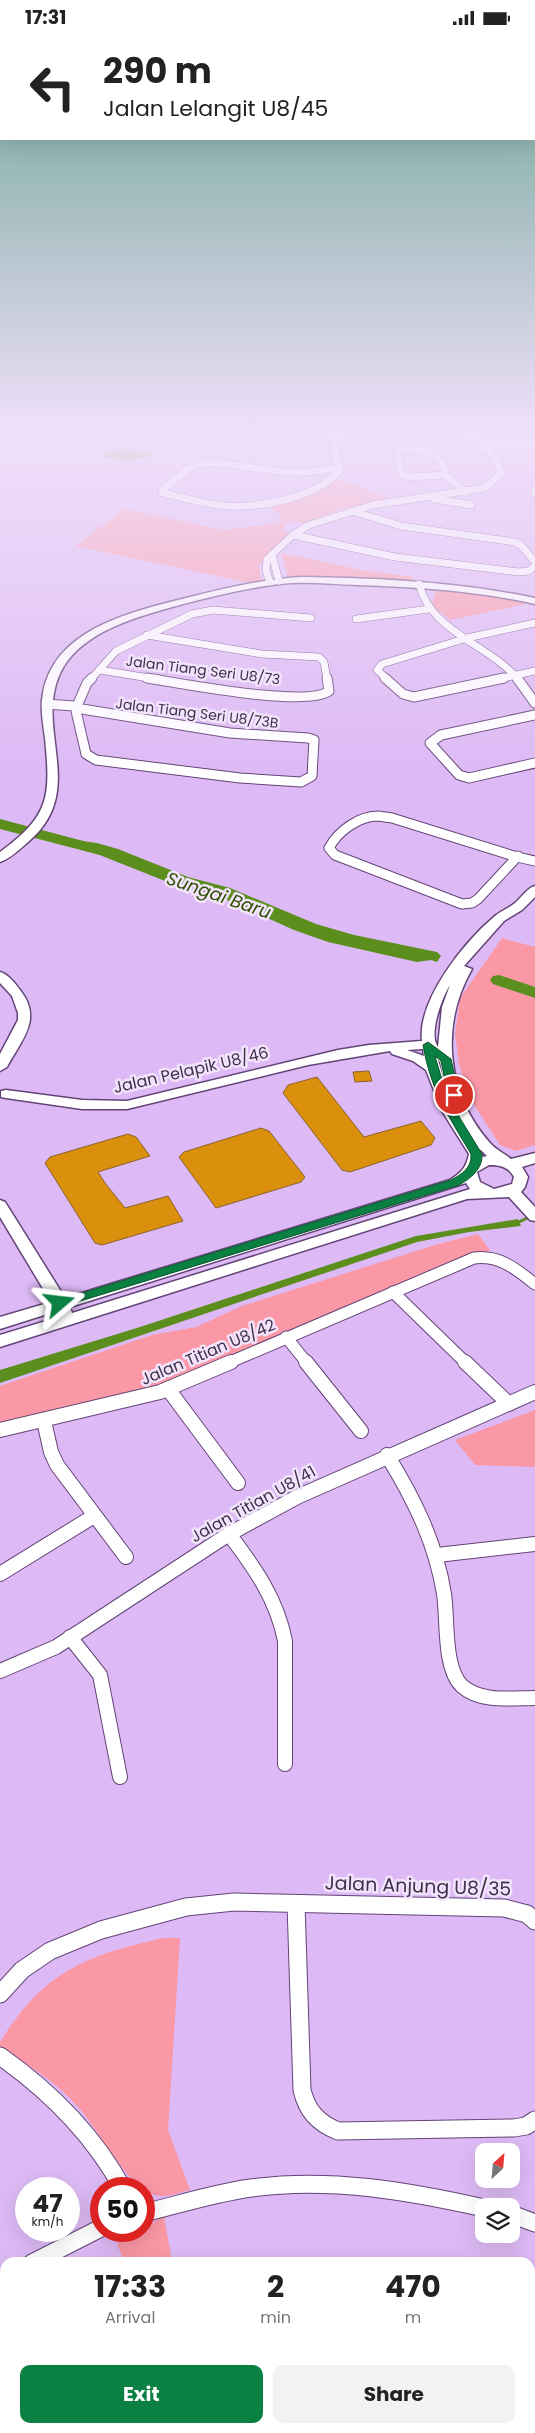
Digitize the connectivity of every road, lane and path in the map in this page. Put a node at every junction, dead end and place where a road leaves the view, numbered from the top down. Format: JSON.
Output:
{"nodes":[{"id":1,"x":280,"y":547,"type":"edge"},
{"id":2,"x":348,"y":547,"type":"edge"},
{"id":3,"x":522,"y":547,"type":"edge"},
{"id":4,"x":535,"y":564,"type":"edge"},
{"id":5,"x":275,"y":582,"type":"junction"},
{"id":6,"x":418,"y":584,"type":"junction"},
{"id":7,"x":431,"y":585,"type":"junction"},
{"id":8,"x":423,"y":597,"type":"junction"},
{"id":9,"x":535,"y":601,"type":"edge"},
{"id":10,"x":429,"y":609,"type":"junction"},
{"id":11,"x":311,"y":619,"type":"dead end"},
{"id":12,"x":356,"y":619,"type":"dead end"},
{"id":13,"x":535,"y":623,"type":"edge"},
{"id":14,"x":147,"y":635,"type":"junction"},
{"id":15,"x":467,"y":638,"type":"junction"},
{"id":16,"x":100,"y":670,"type":"junction"},
{"id":17,"x":535,"y":671,"type":"edge"},
{"id":18,"x":515,"y":675,"type":"junction"},
{"id":19,"x":535,"y":703,"type":"edge"},
{"id":20,"x":46,"y":706,"type":"junction"},
{"id":21,"x":76,"y":708,"type":"junction"},
{"id":22,"x":535,"y":715,"type":"edge"},
{"id":23,"x":535,"y":763,"type":"edge"},
{"id":24,"x":514,"y":857,"type":"junction"},
{"id":25,"x":0,"y":858,"type":"edge"},
{"id":26,"x":535,"y":861,"type":"edge"},
{"id":27,"x":535,"y":866,"type":"edge"},
{"id":28,"x":535,"y":891,"type":"edge"},
{"id":29,"x":0,"y":976,"type":"edge"},
{"id":30,"x":446,"y":991,"type":"junction"},
{"id":31,"x":430,"y":1022,"type":"junction"},
{"id":32,"x":444,"y":1036,"type":"junction"},
{"id":33,"x":392,"y":1048,"type":"junction"},
{"id":34,"x":430,"y":1048,"type":"junction"},
{"id":35,"x":446,"y":1059,"type":"junction"},
{"id":36,"x":0,"y":1067,"type":"edge"},
{"id":37,"x":432,"y":1068,"type":"junction"},
{"id":38,"x":2,"y":1092,"type":"edge"},
{"id":39,"x":535,"y":1158,"type":"edge"},
{"id":40,"x":508,"y":1163,"type":"junction"},
{"id":41,"x":471,"y":1170,"type":"junction"},
{"id":42,"x":528,"y":1175,"type":"edge"},
{"id":43,"x":483,"y":1191,"type":"junction"},
{"id":44,"x":512,"y":1191,"type":"junction"},
{"id":45,"x":0,"y":1205,"type":"edge"},
{"id":46,"x":535,"y":1216,"type":"edge"},
{"id":47,"x":535,"y":1284,"type":"edge"},
{"id":48,"x":394,"y":1292,"type":"junction"},
{"id":49,"x":60,"y":1303,"type":"junction"},
{"id":50,"x":69,"y":1318,"type":"junction"},
{"id":51,"x":0,"y":1323,"type":"edge"},
{"id":52,"x":286,"y":1337,"type":"junction"},
{"id":53,"x":0,"y":1341,"type":"edge"},
{"id":54,"x":168,"y":1389,"type":"junction"},
{"id":55,"x":535,"y":1392,"type":"edge"},
{"id":56,"x":509,"y":1404,"type":"junction"},
{"id":57,"x":44,"y":1421,"type":"junction"},
{"id":58,"x":0,"y":1430,"type":"edge"},
{"id":59,"x":361,"y":1431,"type":"dead end"},
{"id":60,"x":387,"y":1455,"type":"junction"},
{"id":61,"x":238,"y":1483,"type":"dead end"},
{"id":62,"x":94,"y":1516,"type":"junction"},
{"id":63,"x":229,"y":1535,"type":"junction"},
{"id":64,"x":535,"y":1544,"type":"edge"},
{"id":65,"x":437,"y":1555,"type":"junction"},
{"id":66,"x":126,"y":1557,"type":"dead end"},
{"id":67,"x":0,"y":1574,"type":"edge"},
{"id":68,"x":70,"y":1637,"type":"junction"},
{"id":69,"x":0,"y":1671,"type":"edge"},
{"id":70,"x":535,"y":1698,"type":"edge"},
{"id":71,"x":285,"y":1764,"type":"dead end"},
{"id":72,"x":120,"y":1777,"type":"dead end"},
{"id":73,"x":296,"y":1904,"type":"junction"},
{"id":74,"x":535,"y":1921,"type":"edge"},
{"id":75,"x":0,"y":1994,"type":"edge"},
{"id":76,"x":0,"y":2055,"type":"edge"},
{"id":77,"x":535,"y":2120,"type":"edge"},
{"id":78,"x":116,"y":2177,"type":"edge"},
{"id":79,"x":475,"y":2205,"type":"edge"},
{"id":80,"x":155,"y":2210,"type":"edge"},
{"id":81,"x":520,"y":2217,"type":"edge"},
{"id":82,"x":533,"y":2221,"type":"edge"},
{"id":83,"x":90,"y":2234,"type":"edge"},
{"id":84,"x":44,"y":2257,"type":"edge"}],
"edges":[{"from":1,"to":5,"type":"street"},
{"from":2,"to":4,"type":"street"},
{"from":3,"to":4,"type":"street"},
{"from":5,"to":6,"type":"street"},
{"from":5,"to":20,"type":"street"},
{"from":6,"to":7,"type":"street"},
{"from":6,"to":8,"type":"street"},
{"from":7,"to":8,"type":"street"},
{"from":7,"to":9,"type":"street"},
{"from":8,"to":10,"type":"street"},
{"from":10,"to":12,"type":"street"},
{"from":10,"to":15,"type":"street"},
{"from":11,"to":14,"type":"street","name":"Jalan Tiang Seri U8/73"},
{"from":13,"to":15,"type":"street"},
{"from":14,"to":16,"type":"street","name":"Jalan Tiang Seri U8/73"},
{"from":14,"to":16,"type":"street","name":"Jalan Tiang Seri U8/73"},
{"from":15,"to":18,"type":"street"},
{"from":15,"to":18,"type":"street"},
{"from":16,"to":21,"type":"street","name":"Jalan Tiang Seri U8/73"},
{"from":17,"to":18,"type":"street"},
{"from":18,"to":19,"type":"street"},
{"from":20,"to":21,"type":"street","name":"Jalan Tiang Seri U8/73B"},
{"from":20,"to":25,"type":"street"},
{"from":21,"to":21,"type":"street","name":"Jalan Tiang Seri U8/73B"},
{"from":22,"to":23,"type":"street"},
{"from":24,"to":24,"type":"street"},
{"from":24,"to":26,"type":"street"},
{"from":24,"to":27,"type":"street"},
{"from":28,"to":30,"type":"street"},
{"from":29,"to":36,"type":"street"},
{"from":30,"to":31,"type":"street"},
{"from":30,"to":32,"type":"street"},
{"from":31,"to":33,"type":"street"},
{"from":31,"to":34,"type":"street"},
{"from":32,"to":34,"type":"street"},
{"from":32,"to":35,"type":"street"},
{"from":33,"to":34,"type":"street","name":"Jalan Pelapik U8/46"},
{"from":33,"to":37,"type":"street"},
{"from":33,"to":38,"type":"street","name":"Jalan Pelapik U8/46"},
{"from":34,"to":35,"type":"street"},
{"from":34,"to":37,"type":"street"},
{"from":35,"to":40,"type":"street"},
{"from":37,"to":41,"type":"street"},
{"from":39,"to":40,"type":"street"},
{"from":40,"to":41,"type":"street"},
{"from":40,"to":42,"type":"street"},
{"from":41,"to":43,"type":"street"},
{"from":41,"to":49,"type":"street"},
{"from":42,"to":44,"type":"street"},
{"from":43,"to":44,"type":"street"},
{"from":43,"to":50,"type":"street"},
{"from":44,"to":46,"type":"street"},
{"from":45,"to":49,"type":"street"},
{"from":47,"to":48,"type":"street","name":"Jalan Titian U8/42"},
{"from":48,"to":52,"type":"street","name":"Jalan Titian U8/42"},
{"from":48,"to":56,"type":"street"},
{"from":49,"to":50,"type":"street"},
{"from":49,"to":51,"type":"street"},
{"from":50,"to":53,"type":"street"},
{"from":52,"to":54,"type":"street","name":"Jalan Titian U8/42"},
{"from":52,"to":59,"type":"street"},
{"from":54,"to":57,"type":"street","name":"Jalan Titian U8/42"},
{"from":54,"to":61,"type":"street"},
{"from":55,"to":56,"type":"street","name":"Jalan Titian U8/41"},
{"from":56,"to":60,"type":"street","name":"Jalan Titian U8/41"},
{"from":57,"to":58,"type":"street","name":"Jalan Titian U8/42"},
{"from":57,"to":62,"type":"street"},
{"from":60,"to":63,"type":"street","name":"Jalan Titian U8/41"},
{"from":60,"to":65,"type":"street"},
{"from":62,"to":66,"type":"street"},
{"from":62,"to":67,"type":"street"},
{"from":63,"to":68,"type":"street","name":"Jalan Titian U8/41"},
{"from":63,"to":71,"type":"street"},
{"from":64,"to":65,"type":"street"},
{"from":65,"to":70,"type":"street"},
{"from":68,"to":69,"type":"street","name":"Jalan Titian U8/41"},
{"from":68,"to":72,"type":"street"},
{"from":73,"to":74,"type":"street","name":"Jalan Anjung U8/35"},
{"from":73,"to":75,"type":"street","name":"Jalan Anjung U8/35"},
{"from":73,"to":77,"type":"street"},
{"from":76,"to":78,"type":"street"},
{"from":79,"to":80,"type":"street"},
{"from":81,"to":82,"type":"street"},
{"from":83,"to":84,"type":"street"}]}
